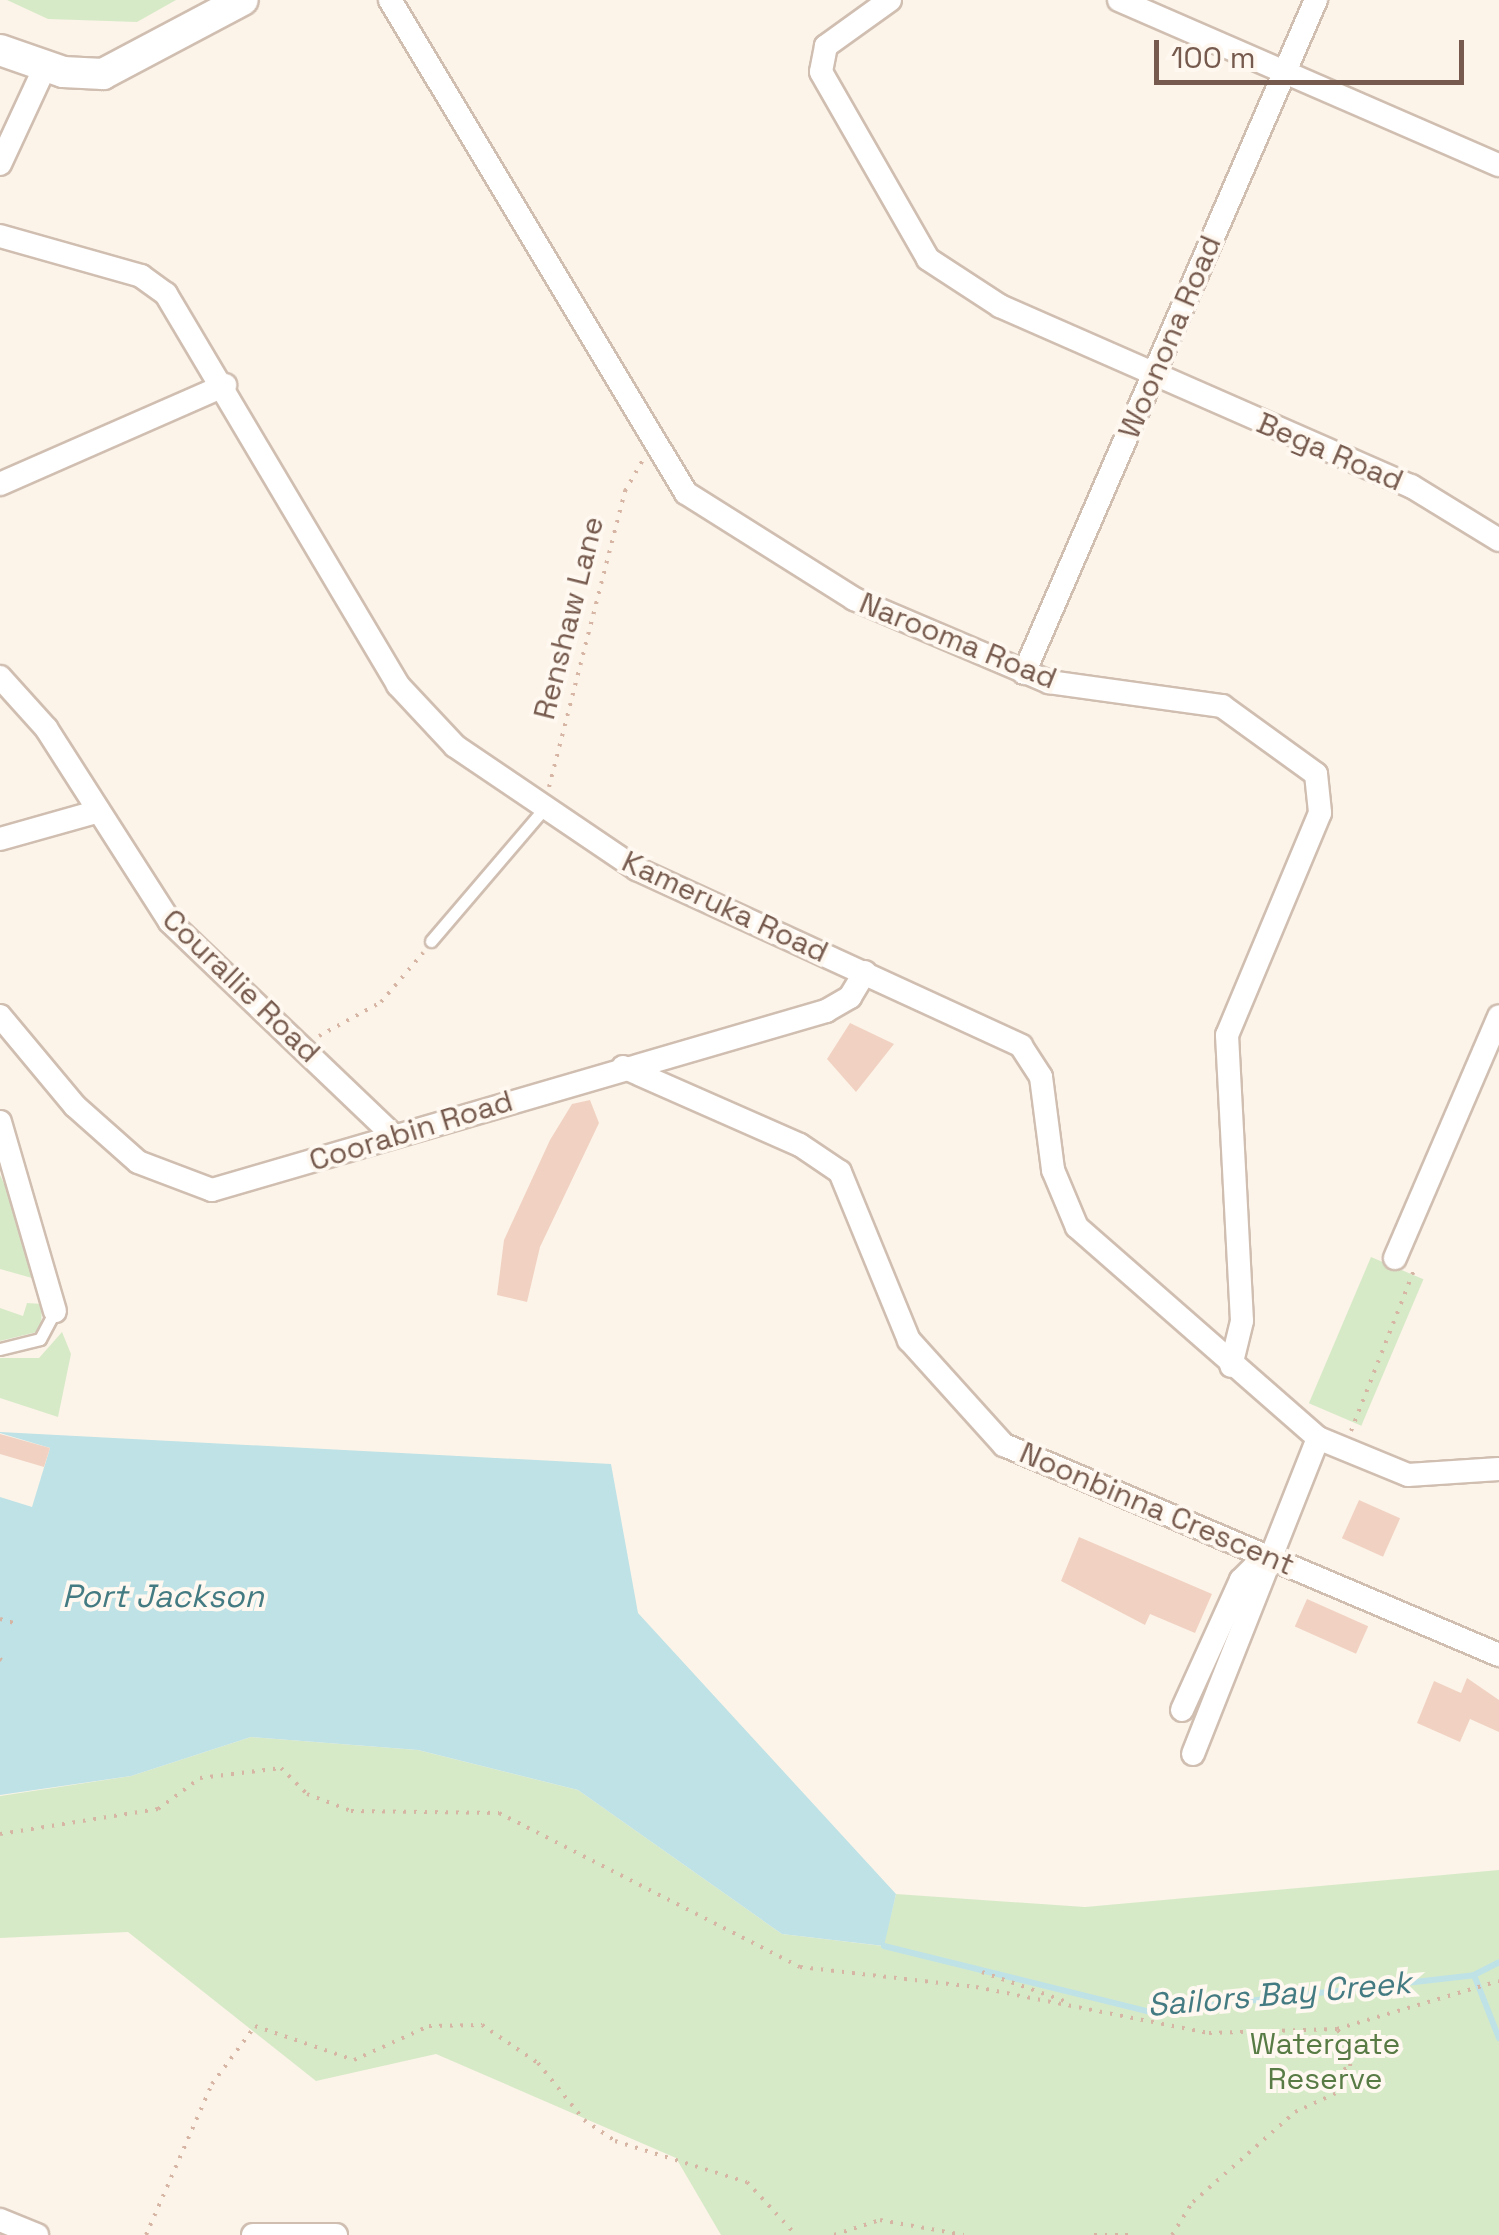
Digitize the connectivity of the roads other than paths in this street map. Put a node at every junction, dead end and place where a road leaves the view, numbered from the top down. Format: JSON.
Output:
{"nodes":[{"id":1,"x":243,"y":0,"type":"edge"},
{"id":2,"x":390,"y":0,"type":"edge"},
{"id":3,"x":890,"y":0,"type":"edge"},
{"id":4,"x":1119,"y":0,"type":"edge"},
{"id":5,"x":1316,"y":0,"type":"edge"},
{"id":6,"x":0,"y":50,"type":"edge"},
{"id":7,"x":45,"y":67,"type":"junction"},
{"id":8,"x":1284,"y":72,"type":"junction"},
{"id":9,"x":6,"y":141,"type":"edge"},
{"id":10,"x":0,"y":164,"type":"edge"},
{"id":11,"x":1499,"y":165,"type":"edge"},
{"id":12,"x":0,"y":236,"type":"edge"},
{"id":13,"x":1154,"y":375,"type":"junction"},
{"id":14,"x":224,"y":386,"type":"junction"},
{"id":15,"x":0,"y":484,"type":"edge"},
{"id":16,"x":1499,"y":540,"type":"edge"},
{"id":17,"x":1024,"y":674,"type":"junction"},
{"id":18,"x":0,"y":676,"type":"edge"},
{"id":19,"x":543,"y":810,"type":"junction"},
{"id":20,"x":96,"y":812,"type":"junction"},
{"id":21,"x":0,"y":839,"type":"edge"},
{"id":22,"x":431,"y":940,"type":"road end"},
{"id":23,"x":865,"y":972,"type":"junction"},
{"id":24,"x":1499,"y":1016,"type":"edge"},
{"id":25,"x":2,"y":1027,"type":"edge"},
{"id":26,"x":623,"y":1066,"type":"junction"},
{"id":27,"x":0,"y":1122,"type":"edge"},
{"id":28,"x":394,"y":1136,"type":"junction"},
{"id":29,"x":1394,"y":1258,"type":"road end"},
{"id":30,"x":55,"y":1311,"type":"joint"},
{"id":31,"x":0,"y":1349,"type":"edge"},
{"id":32,"x":1232,"y":1366,"type":"junction"},
{"id":33,"x":1318,"y":1438,"type":"junction"},
{"id":34,"x":1499,"y":1469,"type":"edge"},
{"id":35,"x":1266,"y":1555,"type":"junction"},
{"id":36,"x":1499,"y":1656,"type":"edge"},
{"id":37,"x":1182,"y":1710,"type":"dead end"},
{"id":38,"x":1193,"y":1754,"type":"dead end"},
{"id":39,"x":0,"y":2220,"type":"edge"},
{"id":40,"x":37,"y":2235,"type":"edge"},
{"id":41,"x":253,"y":2235,"type":"edge"},
{"id":42,"x":336,"y":2235,"type":"edge"}],
"edges":[{"from":1,"to":7,"type":"street"},
{"from":2,"to":17,"type":"street","name":"Narooma Road"},
{"from":3,"to":13,"type":"street","name":"Bega Road"},
{"from":4,"to":8,"type":"street"},
{"from":5,"to":8,"type":"street","name":"Woonona Road"},
{"from":6,"to":7,"type":"street"},
{"from":7,"to":9,"type":"street"},
{"from":8,"to":11,"type":"street"},
{"from":8,"to":13,"type":"street","name":"Woonona Road"},
{"from":9,"to":10,"type":"street"},
{"from":12,"to":14,"type":"street","name":"Kameruka Road"},
{"from":13,"to":16,"type":"street","name":"Bega Road"},
{"from":13,"to":17,"type":"street","name":"Woonona Road"},
{"from":14,"to":15,"type":"street"},
{"from":14,"to":19,"type":"street","name":"Kameruka Road"},
{"from":17,"to":32,"type":"street","name":"Narooma Road"},
{"from":18,"to":20,"type":"street","name":"Courallie Road"},
{"from":19,"to":22,"type":"lane"},
{"from":19,"to":23,"type":"street","name":"Kameruka Road"},
{"from":20,"to":21,"type":"street"},
{"from":20,"to":28,"type":"street","name":"Courallie Road"},
{"from":23,"to":26,"type":"street","name":"Coorabin Road"},
{"from":23,"to":32,"type":"street","name":"Kameruka Road"},
{"from":24,"to":29,"type":"street"},
{"from":25,"to":28,"type":"street","name":"Coorabin Road"},
{"from":26,"to":28,"type":"street","name":"Coorabin Road"},
{"from":26,"to":35,"type":"street","name":"Noonbinna Crescent"},
{"from":27,"to":30,"type":"street"},
{"from":30,"to":31,"type":"lane"},
{"from":32,"to":33,"type":"street","name":"Kameruka Road"},
{"from":33,"to":34,"type":"street","name":"Kameruka Road"},
{"from":33,"to":35,"type":"street"},
{"from":35,"to":36,"type":"street","name":"Noonbinna Crescent"},
{"from":35,"to":37,"type":"street"},
{"from":35,"to":38,"type":"street"},
{"from":39,"to":40,"type":"street"},
{"from":41,"to":42,"type":"street"}]}
